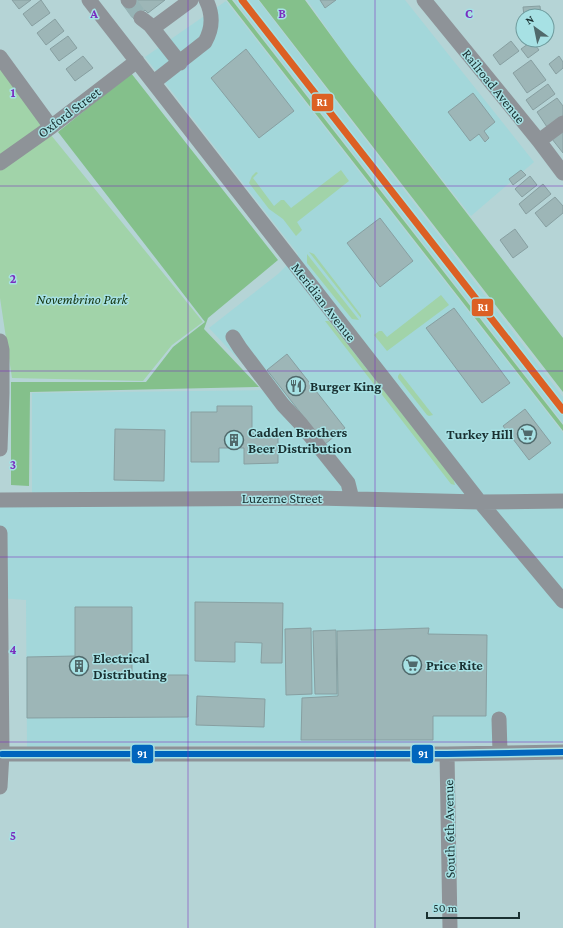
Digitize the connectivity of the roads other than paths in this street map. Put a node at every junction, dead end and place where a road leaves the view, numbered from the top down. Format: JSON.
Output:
{"nodes":[{"id":1,"x":89,"y":0,"type":"edge"},
{"id":2,"x":191,"y":0,"type":"edge"},
{"id":3,"x":206,"y":0,"type":"edge"},
{"id":4,"x":424,"y":0,"type":"edge"},
{"id":5,"x":141,"y":18,"type":"tunnel mouth"},
{"id":6,"x":153,"y":28,"type":"junction"},
{"id":7,"x":0,"y":57,"type":"edge"},
{"id":8,"x":137,"y":60,"type":"junction"},
{"id":9,"x":180,"y":63,"type":"junction"},
{"id":10,"x":154,"y":82,"type":"junction"},
{"id":11,"x":563,"y":123,"type":"edge"},
{"id":12,"x":51,"y":127,"type":"junction"},
{"id":13,"x":539,"y":141,"type":"junction"},
{"id":14,"x":0,"y":162,"type":"edge"},
{"id":15,"x":563,"y":174,"type":"edge"},
{"id":16,"x":233,"y":337,"type":"dead end"},
{"id":17,"x":0,"y":341,"type":"edge"},
{"id":18,"x":0,"y":449,"type":"edge"},
{"id":19,"x":352,"y":499,"type":"junction"},
{"id":20,"x":0,"y":500,"type":"edge"},
{"id":21,"x":563,"y":501,"type":"edge"},
{"id":22,"x":480,"y":502,"type":"junction"},
{"id":23,"x":0,"y":533,"type":"edge"},
{"id":24,"x":0,"y":542,"type":"edge"},
{"id":25,"x":563,"y":600,"type":"edge"},
{"id":26,"x":0,"y":658,"type":"edge"},
{"id":27,"x":499,"y":719,"type":"dead end"},
{"id":28,"x":500,"y":752,"type":"junction"},
{"id":29,"x":563,"y":752,"type":"edge"},
{"id":30,"x":2,"y":754,"type":"junction"},
{"id":31,"x":448,"y":754,"type":"junction"},
{"id":32,"x":0,"y":787,"type":"edge"},
{"id":33,"x":450,"y":928,"type":"edge"}],
"edges":[{"from":1,"to":8,"type":"street","name":"Meridian Avenue"},
{"from":2,"to":6,"type":"street"},
{"from":3,"to":9,"type":"street"},
{"from":4,"to":13,"type":"street","name":"Railroad Avenue"},
{"from":5,"to":6,"type":"street"},
{"from":6,"to":9,"type":"street"},
{"from":7,"to":12,"type":"street"},
{"from":8,"to":10,"type":"street","name":"Meridian Avenue"},
{"from":8,"to":12,"type":"street","name":"Oxford Street"},
{"from":9,"to":10,"type":"street"},
{"from":10,"to":22,"type":"street","name":"Meridian Avenue"},
{"from":11,"to":13,"type":"street"},
{"from":12,"to":14,"type":"street","name":"Oxford Street"},
{"from":13,"to":15,"type":"street","name":"Railroad Avenue"},
{"from":16,"to":19,"type":"street"},
{"from":17,"to":18,"type":"street"},
{"from":19,"to":20,"type":"street","name":"Luzerne Street"},
{"from":19,"to":22,"type":"street","name":"Luzerne Street"},
{"from":21,"to":22,"type":"street","name":"Luzerne Street"},
{"from":22,"to":25,"type":"street","name":"Meridian Avenue"},
{"from":23,"to":24,"type":"street"},
{"from":24,"to":26,"type":"street"},
{"from":26,"to":30,"type":"street"},
{"from":27,"to":28,"type":"street"},
{"from":28,"to":29,"type":"street"},
{"from":28,"to":31,"type":"street"},
{"from":30,"to":31,"type":"street"},
{"from":30,"to":32,"type":"street"},
{"from":31,"to":33,"type":"street","name":"South 6th Avenue"}]}
